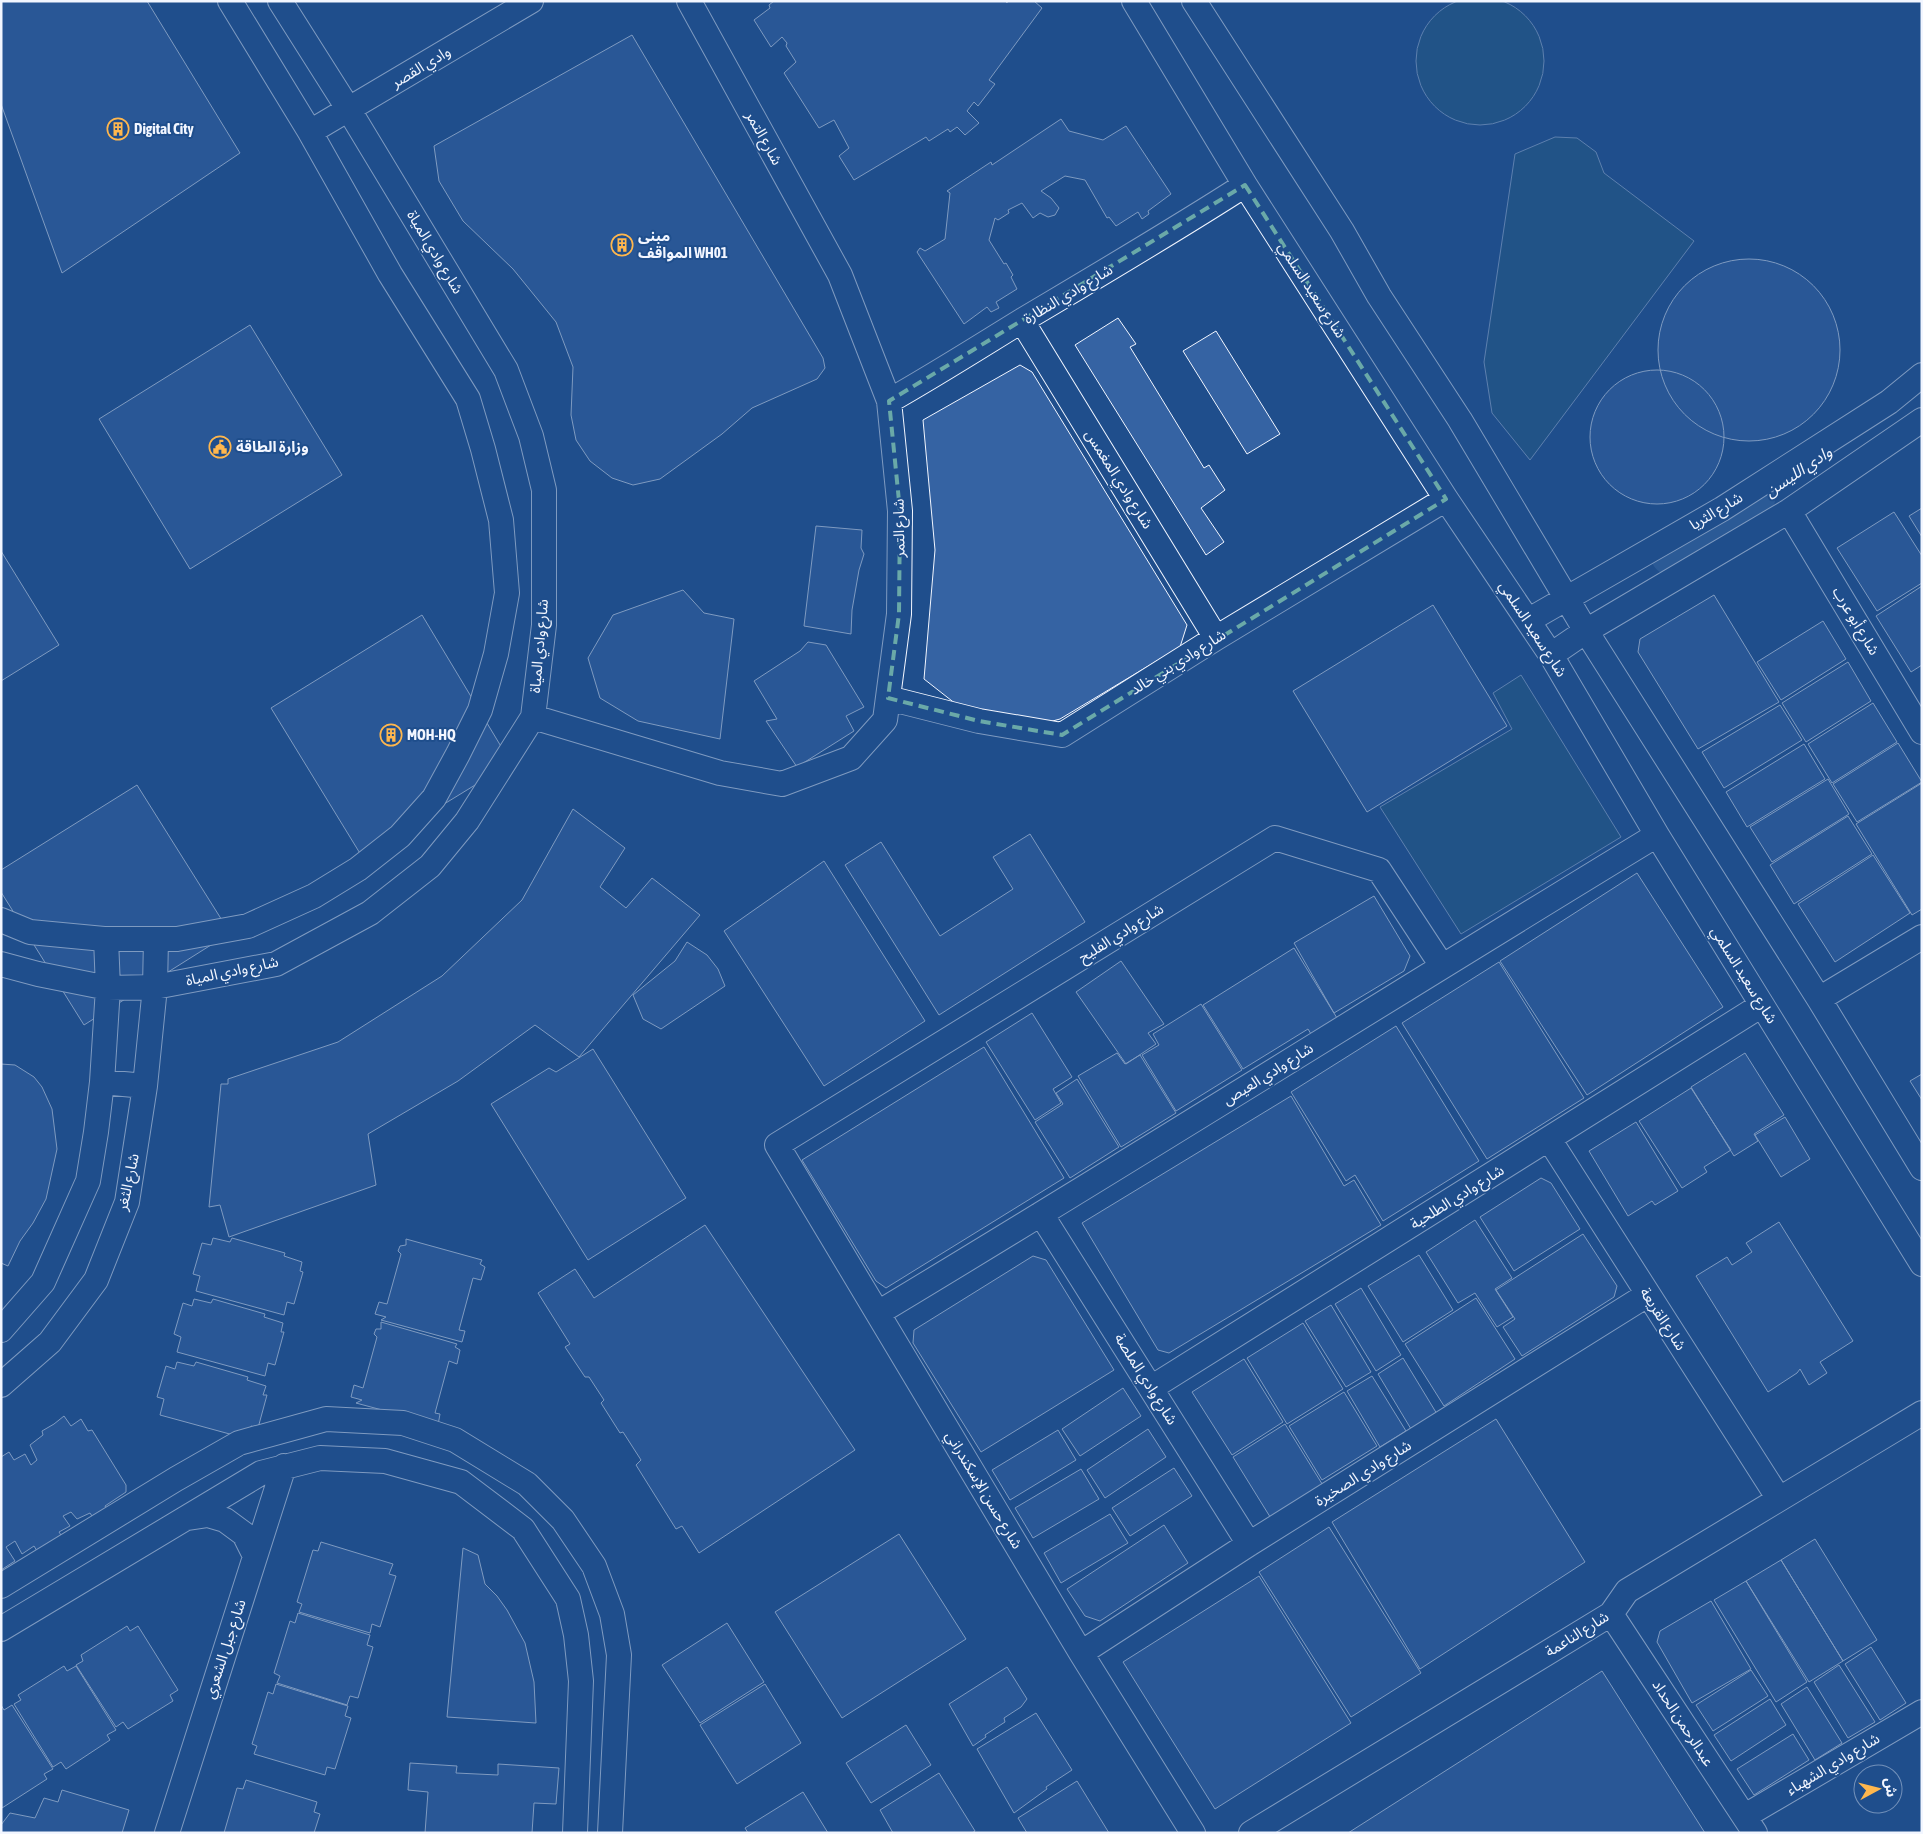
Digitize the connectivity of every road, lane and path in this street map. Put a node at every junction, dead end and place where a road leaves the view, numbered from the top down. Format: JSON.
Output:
{"nodes":[{"id":1,"x":230,"y":1,"type":"edge"},
{"id":2,"x":280,"y":1,"type":"edge"},
{"id":3,"x":531,"y":1,"type":"edge"},
{"id":4,"x":688,"y":1,"type":"edge"},
{"id":5,"x":1134,"y":1,"type":"edge"},
{"id":6,"x":1194,"y":1,"type":"edge"},
{"id":7,"x":349,"y":110,"type":"junction"},
{"id":8,"x":310,"y":132,"type":"junction"},
{"id":9,"x":1245,"y":185,"type":"junction"},
{"id":10,"x":1022,"y":321,"type":"junction"},
{"id":11,"x":1922,"y":375,"type":"edge"},
{"id":12,"x":889,"y":401,"type":"junction"},
{"id":13,"x":1922,"y":420,"type":"edge"},
{"id":14,"x":1446,"y":499,"type":"junction"},
{"id":15,"x":1789,"y":511,"type":"junction"},
{"id":16,"x":1567,"y":599,"type":"junction"},
{"id":17,"x":1529,"y":620,"type":"junction"},
{"id":18,"x":1586,"y":631,"type":"junction"},
{"id":19,"x":1216,"y":638,"type":"junction"},
{"id":20,"x":1551,"y":655,"type":"junction"},
{"id":21,"x":1913,"y":694,"type":"edge"},
{"id":22,"x":888,"y":698,"type":"junction"},
{"id":23,"x":533,"y":716,"type":"junction"},
{"id":24,"x":1922,"y":732,"type":"edge"},
{"id":25,"x":1657,"y":835,"type":"junction"},
{"id":26,"x":1,"y":920,"type":"edge"},
{"id":27,"x":1922,"y":937,"type":"edge"},
{"id":28,"x":106,"y":939,"type":"junction"},
{"id":29,"x":156,"y":939,"type":"junction"},
{"id":30,"x":1,"y":964,"type":"edge"},
{"id":31,"x":1442,"y":966,"type":"junction"},
{"id":32,"x":155,"y":987,"type":"junction"},
{"id":33,"x":108,"y":988,"type":"junction"},
{"id":34,"x":1819,"y":999,"type":"junction"},
{"id":35,"x":1762,"y":1005,"type":"junction"},
{"id":36,"x":102,"y":1082,"type":"junction"},
{"id":37,"x":145,"y":1086,"type":"junction"},
{"id":38,"x":1549,"y":1139,"type":"junction"},
{"id":39,"x":777,"y":1145,"type":"joint"},
{"id":40,"x":1922,"y":1168,"type":"edge"},
{"id":41,"x":1041,"y":1214,"type":"junction"},
{"id":42,"x":1922,"y":1264,"type":"edge"},
{"id":43,"x":1647,"y":1295,"type":"junction"},
{"id":44,"x":878,"y":1313,"type":"junction"},
{"id":45,"x":1,"y":1330,"type":"edge"},
{"id":46,"x":1,"y":1385,"type":"edge"},
{"id":47,"x":1151,"y":1388,"type":"junction"},
{"id":48,"x":1922,"y":1413,"type":"edge"},
{"id":49,"x":455,"y":1440,"type":"junction"},
{"id":50,"x":284,"y":1466,"type":"junction"},
{"id":51,"x":444,"y":1477,"type":"junction"},
{"id":52,"x":1779,"y":1498,"type":"junction"},
{"id":53,"x":186,"y":1518,"type":"junction"},
{"id":54,"x":1249,"y":1544,"type":"junction"},
{"id":55,"x":255,"y":1556,"type":"junction"},
{"id":56,"x":1,"y":1586,"type":"edge"},
{"id":57,"x":1611,"y":1614,"type":"junction"},
{"id":58,"x":1,"y":1629,"type":"edge"},
{"id":59,"x":1081,"y":1653,"type":"junction"},
{"id":60,"x":1919,"y":1720,"type":"edge"},
{"id":61,"x":1750,"y":1824,"type":"edge"},
{"id":62,"x":167,"y":1833,"type":"edge"},
{"id":63,"x":575,"y":1833,"type":"edge"},
{"id":64,"x":610,"y":1833,"type":"edge"},
{"id":65,"x":1193,"y":1833,"type":"edge"},
{"id":66,"x":1251,"y":1833,"type":"edge"}],
"edges":[{"from":1,"to":8,"type":"street"},
{"from":2,"to":7,"type":"street","name":"شارع وادي المياة"},
{"from":3,"to":7,"type":"street","name":"وادي القصر"},
{"from":4,"to":12,"type":"street","name":"شارع التمر"},
{"from":5,"to":9,"type":"street","name":"شارع سعيد السلمي"},
{"from":6,"to":16,"type":"street"},
{"from":7,"to":8,"type":"street","name":"وادي القصر"},
{"from":7,"to":23,"type":"street","name":"شارع وادي المياة"},
{"from":8,"to":29,"type":"street"},
{"from":9,"to":10,"type":"street","name":"شارع وادي النظارة"},
{"from":9,"to":14,"type":"street","name":"شارع سعيد السلمي"},
{"from":10,"to":12,"type":"street","name":"شارع وادي النظارة"},
{"from":10,"to":19,"type":"street","name":"شارع وادي المغمس"},
{"from":11,"to":16,"type":"street","name":"شارع الثريا"},
{"from":12,"to":22,"type":"street","name":"شارع التمر"},
{"from":13,"to":15,"type":"street"},
{"from":14,"to":17,"type":"street","name":"شارع سعيد السلمي"},
{"from":14,"to":19,"type":"street","name":"شارع وادي بني خالد"},
{"from":15,"to":18,"type":"street"},
{"from":15,"to":21,"type":"street","name":"شارع أبو عرب"},
{"from":16,"to":17,"type":"street","name":"شارع الثريا"},
{"from":16,"to":18,"type":"street"},
{"from":17,"to":20,"type":"street","name":"شارع سعيد السلمي"},
{"from":18,"to":20,"type":"street"},
{"from":18,"to":34,"type":"street"},
{"from":19,"to":22,"type":"street","name":"شارع وادي بني خالد"},
{"from":20,"to":25,"type":"street","name":"شارع سعيد السلمي"},
{"from":21,"to":24,"type":"street","name":"شارع أبو عرب"},
{"from":22,"to":23,"type":"street","name":"شارع التمر"},
{"from":23,"to":32,"type":"street","name":"شارع وادي المياة"},
{"from":25,"to":31,"type":"street","name":"شارع وادي العيص"},
{"from":25,"to":35,"type":"street","name":"شارع سعيد السلمي"},
{"from":26,"to":28,"type":"street"},
{"from":27,"to":34,"type":"street"},
{"from":28,"to":29,"type":"street"},
{"from":28,"to":33,"type":"street"},
{"from":29,"to":32,"type":"street","name":"شارع الثغر"},
{"from":30,"to":33,"type":"street","name":"شارع وادي المياة"},
{"from":31,"to":39,"type":"street","name":"شارع وادي الفليح"},
{"from":31,"to":41,"type":"street","name":"شارع وادي العيص"},
{"from":32,"to":33,"type":"street","name":"شارع وادي المياة"},
{"from":32,"to":37,"type":"street","name":"شارع الثغر"},
{"from":33,"to":36,"type":"street"},
{"from":34,"to":40,"type":"street"},
{"from":35,"to":38,"type":"street","name":"شارع وادي الطلحية"},
{"from":35,"to":42,"type":"street","name":"شارع سعيد السلمي"},
{"from":36,"to":37,"type":"street"},
{"from":36,"to":45,"type":"street"},
{"from":37,"to":46,"type":"street","name":"شارع الثغر"},
{"from":38,"to":43,"type":"street","name":"شارع القريعة"},
{"from":38,"to":47,"type":"street","name":"شارع وادي الطلحية"},
{"from":39,"to":44,"type":"street","name":"شارع حسن الإسكندراني"},
{"from":41,"to":44,"type":"street","name":"شارع وادي العيص"},
{"from":41,"to":47,"type":"street","name":"شارع وادي الملصة"},
{"from":43,"to":52,"type":"street","name":"شارع القريعة"},
{"from":43,"to":54,"type":"street","name":"شارع وادي الصخيرة"},
{"from":44,"to":59,"type":"street","name":"شارع حسن الإسكندراني"},
{"from":47,"to":54,"type":"street","name":"شارع وادي الملصة"},
{"from":48,"to":52,"type":"street","name":"شارع الناعمة"},
{"from":49,"to":51,"type":"street"},
{"from":49,"to":56,"type":"street"},
{"from":49,"to":64,"type":"street"},
{"from":50,"to":51,"type":"street"},
{"from":50,"to":53,"type":"street"},
{"from":50,"to":55,"type":"street","name":"شارع جبل الشعري"},
{"from":51,"to":63,"type":"street"},
{"from":52,"to":57,"type":"street","name":"شارع الناعمة"},
{"from":53,"to":55,"type":"street"},
{"from":53,"to":58,"type":"street"},
{"from":54,"to":59,"type":"street","name":"شارع وادي الصخيرة"},
{"from":55,"to":62,"type":"street","name":"شارع جبل الشعري"},
{"from":57,"to":61,"type":"street","name":"عبدالرحمن الحداد"},
{"from":57,"to":66,"type":"street","name":"شارع الناعمة"},
{"from":59,"to":65,"type":"street","name":"شارع حسن الإسكندراني"},
{"from":60,"to":61,"type":"street","name":"شارع وادي الشهباء"}]}
